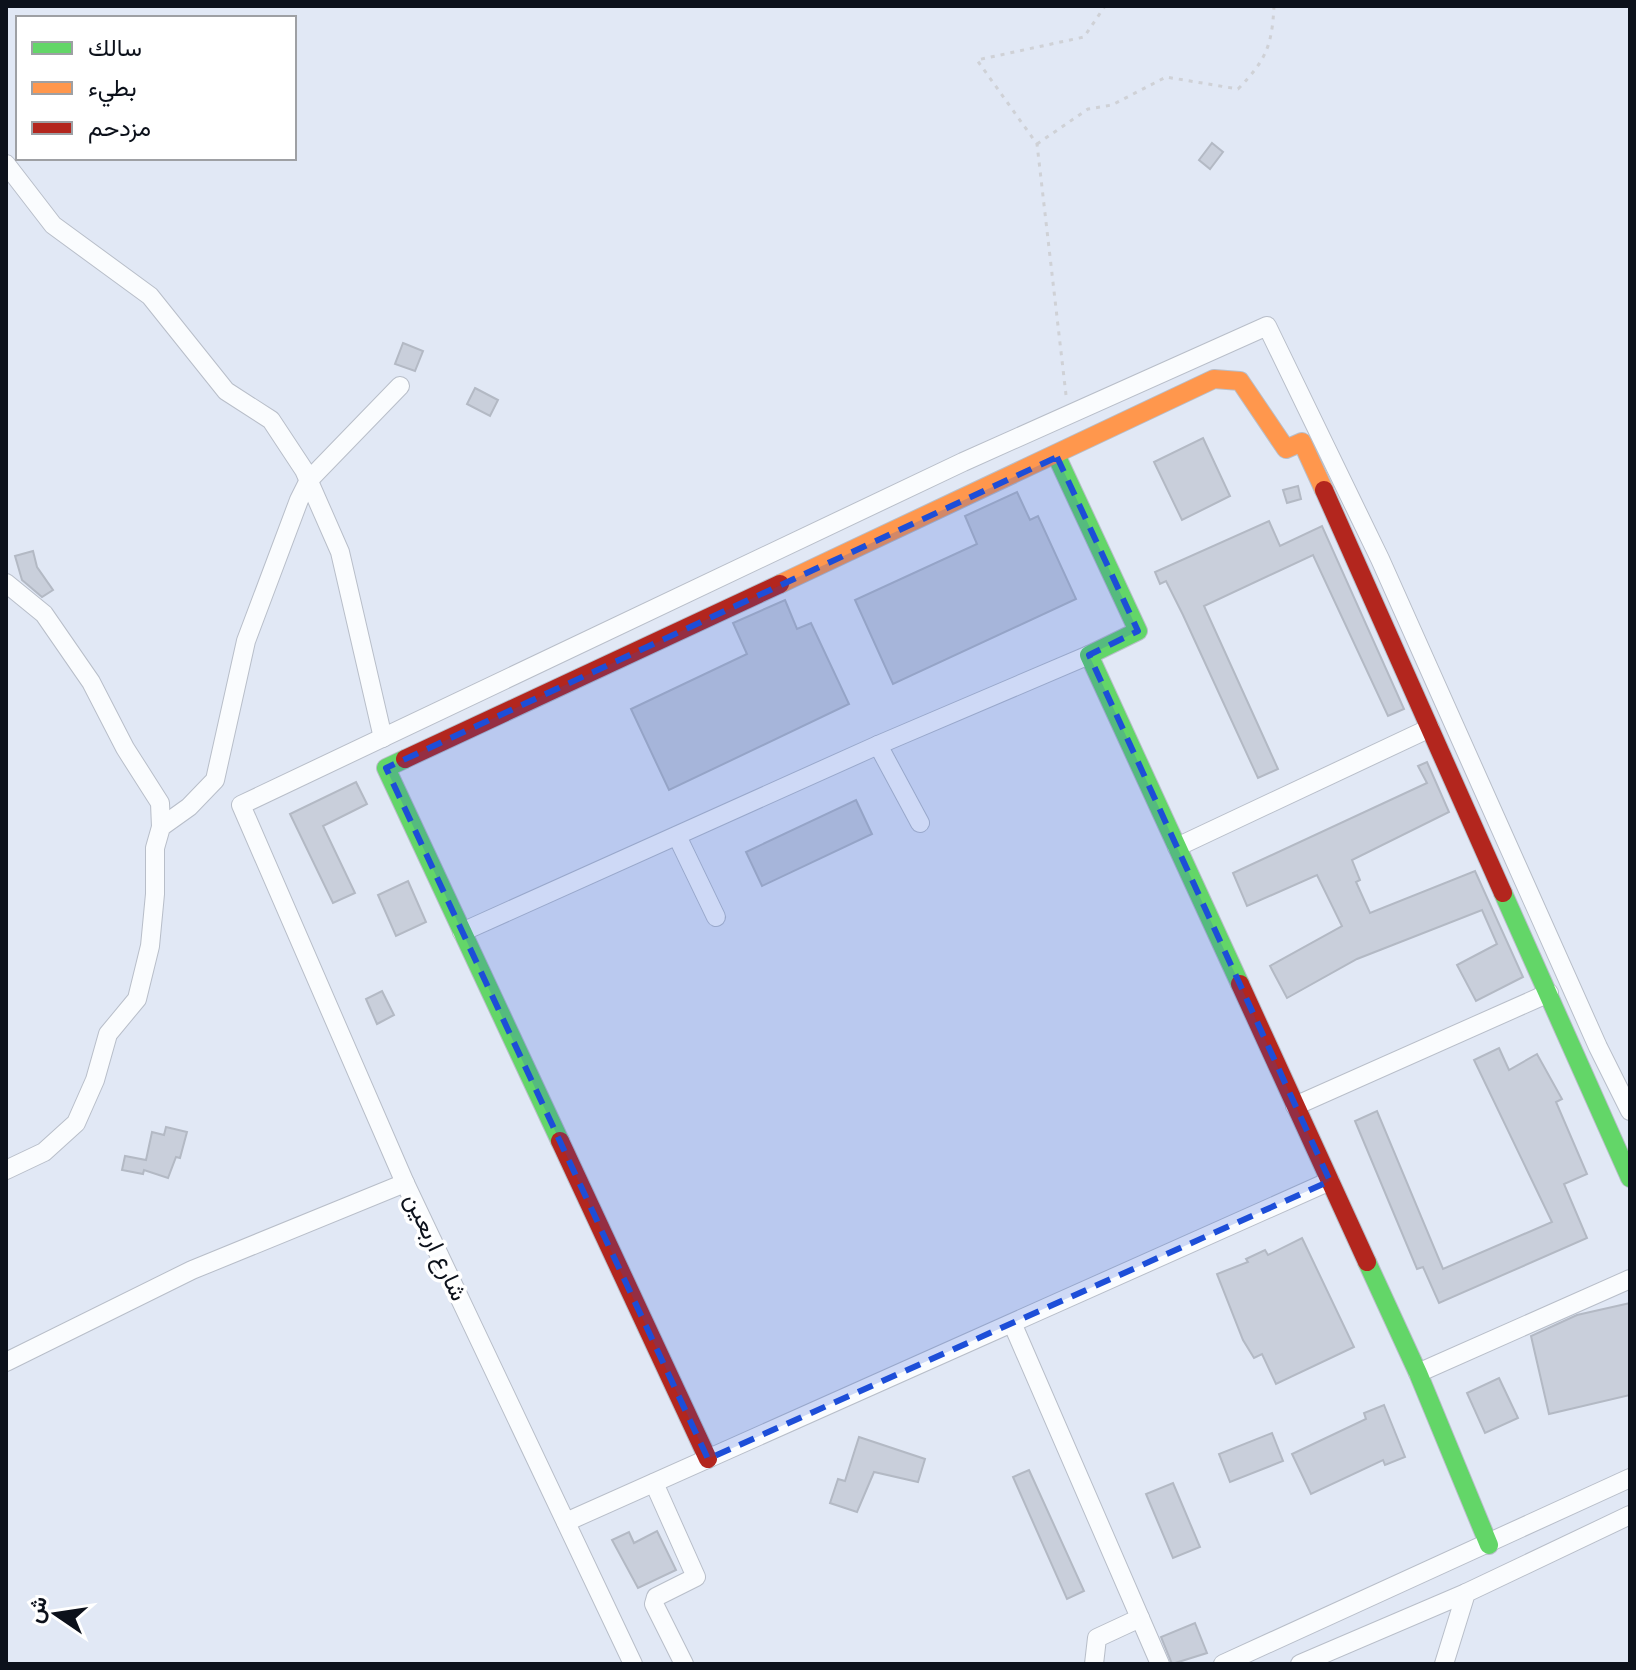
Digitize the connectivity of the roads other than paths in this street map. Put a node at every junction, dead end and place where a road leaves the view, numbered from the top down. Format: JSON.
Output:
{"nodes":[{"id":1,"x":6,"y":164,"type":"edge"},
{"id":2,"x":400,"y":386,"type":"dead end"},
{"id":3,"x":1057,"y":457,"type":"junction"},
{"id":4,"x":309,"y":480,"type":"junction"},
{"id":5,"x":6,"y":583,"type":"edge"},
{"id":6,"x":1089,"y":655,"type":"junction"},
{"id":7,"x":1430,"y":728,"type":"junction"},
{"id":8,"x":383,"y":738,"type":"junction"},
{"id":9,"x":878,"y":745,"type":"junction"},
{"id":10,"x":920,"y":823,"type":"dead end"},
{"id":11,"x":161,"y":827,"type":"junction"},
{"id":12,"x":677,"y":836,"type":"junction"},
{"id":13,"x":1177,"y":847,"type":"junction"},
{"id":14,"x":716,"y":917,"type":"dead end"},
{"id":15,"x":462,"y":932,"type":"junction"},
{"id":16,"x":1549,"y":993,"type":"junction"},
{"id":17,"x":1295,"y":1106,"type":"junction"},
{"id":18,"x":1630,"y":1111,"type":"edge"},
{"id":19,"x":6,"y":1170,"type":"edge"},
{"id":20,"x":1630,"y":1178,"type":"edge"},
{"id":21,"x":1330,"y":1181,"type":"junction"},
{"id":22,"x":405,"y":1183,"type":"junction"},
{"id":23,"x":1630,"y":1279,"type":"edge"},
{"id":24,"x":1013,"y":1325,"type":"junction"},
{"id":25,"x":6,"y":1362,"type":"edge"},
{"id":26,"x":1418,"y":1373,"type":"junction"},
{"id":27,"x":708,"y":1459,"type":"junction"},
{"id":28,"x":1630,"y":1478,"type":"edge"},
{"id":29,"x":654,"y":1483,"type":"junction"},
{"id":30,"x":1630,"y":1515,"type":"edge"},
{"id":31,"x":566,"y":1522,"type":"junction"},
{"id":32,"x":1489,"y":1545,"type":"junction"},
{"id":33,"x":1466,"y":1593,"type":"junction"},
{"id":34,"x":1140,"y":1618,"type":"junction"},
{"id":35,"x":633,"y":1664,"type":"edge"},
{"id":36,"x":684,"y":1664,"type":"edge"},
{"id":37,"x":1094,"y":1664,"type":"edge"},
{"id":38,"x":1160,"y":1664,"type":"edge"},
{"id":39,"x":1223,"y":1664,"type":"edge"},
{"id":40,"x":1300,"y":1664,"type":"edge"},
{"id":41,"x":1444,"y":1664,"type":"edge"}],
"edges":[{"from":1,"to":4,"type":"street"},
{"from":2,"to":4,"type":"street"},
{"from":3,"to":6,"type":"street"},
{"from":3,"to":7,"type":"street"},
{"from":3,"to":15,"type":"street"},
{"from":4,"to":8,"type":"street"},
{"from":4,"to":11,"type":"street"},
{"from":5,"to":11,"type":"street"},
{"from":6,"to":9,"type":"street"},
{"from":6,"to":13,"type":"street"},
{"from":7,"to":13,"type":"street"},
{"from":7,"to":16,"type":"street"},
{"from":8,"to":18,"type":"street"},
{"from":8,"to":22,"type":"street"},
{"from":9,"to":10,"type":"street"},
{"from":9,"to":12,"type":"street"},
{"from":11,"to":19,"type":"street"},
{"from":12,"to":14,"type":"street"},
{"from":12,"to":15,"type":"street"},
{"from":13,"to":17,"type":"street"},
{"from":15,"to":27,"type":"street"},
{"from":16,"to":17,"type":"street"},
{"from":16,"to":20,"type":"street"},
{"from":17,"to":21,"type":"street"},
{"from":21,"to":24,"type":"street"},
{"from":21,"to":26,"type":"street"},
{"from":22,"to":25,"type":"street","name":"شارع اربعين"},
{"from":22,"to":31,"type":"street","name":"شارع اربعين"},
{"from":23,"to":26,"type":"street"},
{"from":24,"to":27,"type":"street"},
{"from":24,"to":34,"type":"street"},
{"from":26,"to":32,"type":"street"},
{"from":27,"to":29,"type":"street"},
{"from":28,"to":32,"type":"street"},
{"from":29,"to":31,"type":"street"},
{"from":29,"to":36,"type":"street"},
{"from":30,"to":33,"type":"street"},
{"from":31,"to":35,"type":"street","name":"شارع اربعين"},
{"from":32,"to":39,"type":"street"},
{"from":33,"to":40,"type":"street"},
{"from":33,"to":41,"type":"street"},
{"from":34,"to":37,"type":"street"},
{"from":34,"to":38,"type":"street"}]}
